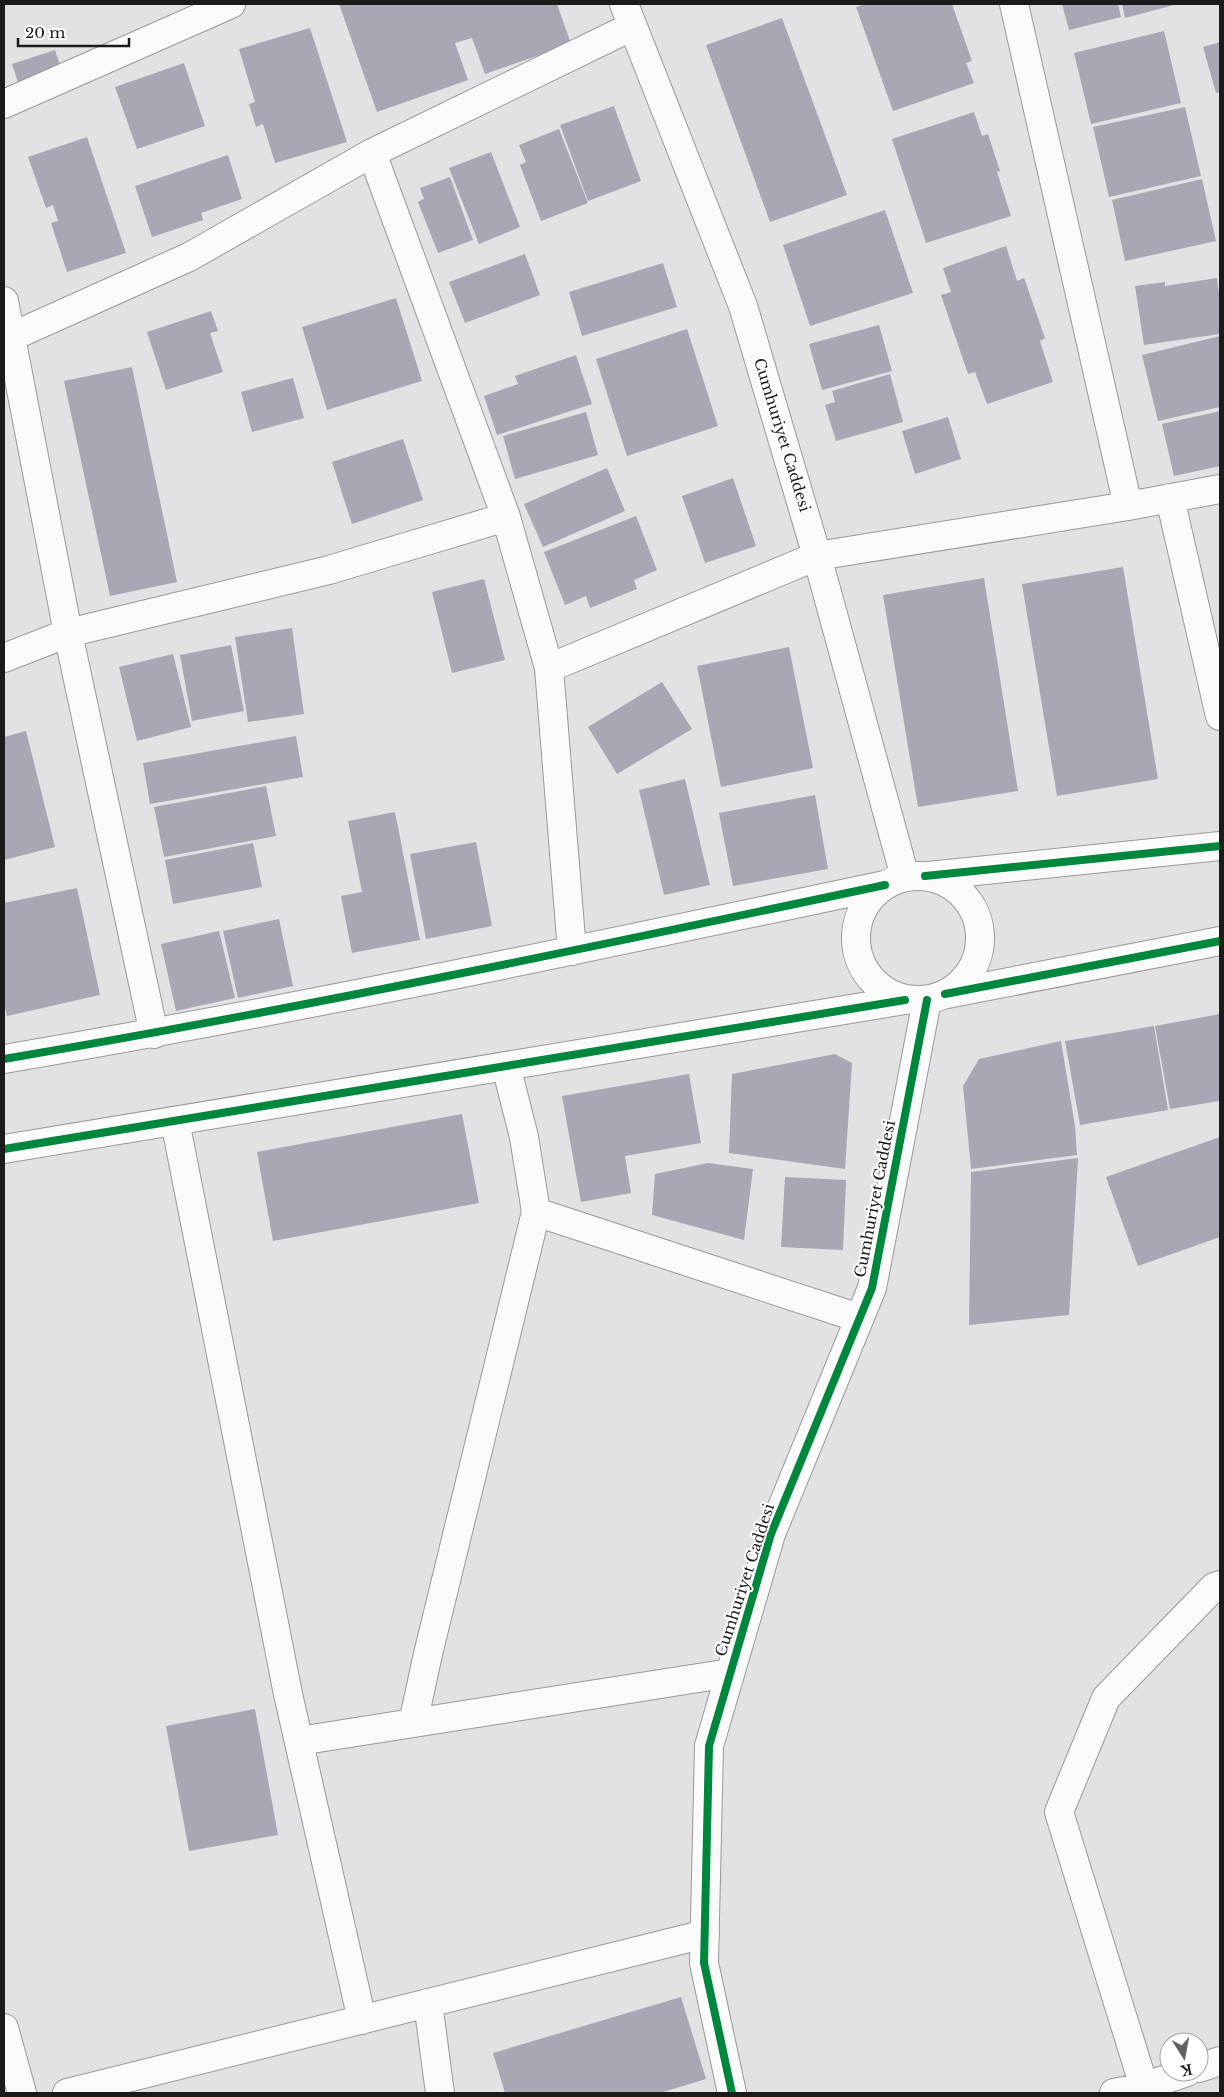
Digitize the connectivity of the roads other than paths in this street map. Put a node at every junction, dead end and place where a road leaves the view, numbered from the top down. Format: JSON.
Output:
{"nodes":[{"id":1,"x":231,"y":4,"type":"edge"},
{"id":2,"x":1014,"y":4,"type":"edge"},
{"id":3,"x":628,"y":15,"type":"edge"},
{"id":4,"x":4,"y":104,"type":"edge"},
{"id":5,"x":372,"y":153,"type":"junction"},
{"id":6,"x":4,"y":301,"type":"edge"},
{"id":7,"x":11,"y":337,"type":"junction"},
{"id":8,"x":1220,"y":489,"type":"edge"},
{"id":9,"x":1170,"y":498,"type":"junction"},
{"id":10,"x":1128,"y":506,"type":"junction"},
{"id":11,"x":506,"y":517,"type":"junction"},
{"id":12,"x":818,"y":556,"type":"junction"},
{"id":13,"x":68,"y":633,"type":"junction"},
{"id":14,"x":4,"y":658,"type":"edge"},
{"id":15,"x":549,"y":668,"type":"junction"},
{"id":16,"x":1220,"y":716,"type":"edge"},
{"id":17,"x":1220,"y":846,"type":"edge"},
{"id":18,"x":905,"y":879,"type":"junction"},
{"id":19,"x":1220,"y":941,"type":"edge"},
{"id":20,"x":572,"y":951,"type":"junction"},
{"id":21,"x":926,"y":998,"type":"junction"},
{"id":22,"x":154,"y":1034,"type":"junction"},
{"id":23,"x":4,"y":1059,"type":"edge"},
{"id":24,"x":506,"y":1066,"type":"junction"},
{"id":25,"x":174,"y":1121,"type":"junction"},
{"id":26,"x":4,"y":1149,"type":"edge"},
{"id":27,"x":536,"y":1212,"type":"junction"},
{"id":28,"x":860,"y":1318,"type":"junction"},
{"id":29,"x":1220,"y":1584,"type":"edge"},
{"id":30,"x":730,"y":1673,"type":"junction"},
{"id":31,"x":413,"y":1723,"type":"junction"},
{"id":32,"x":299,"y":1741,"type":"junction"},
{"id":33,"x":705,"y":1934,"type":"junction"},
{"id":34,"x":428,"y":2003,"type":"junction"},
{"id":35,"x":362,"y":2020,"type":"junction"},
{"id":36,"x":4,"y":2028,"type":"edge"},
{"id":37,"x":1164,"y":2082,"type":"edge"},
{"id":38,"x":1145,"y":2090,"type":"edge"},
{"id":39,"x":22,"y":2093,"type":"edge"},
{"id":40,"x":67,"y":2093,"type":"edge"},
{"id":41,"x":440,"y":2093,"type":"edge"},
{"id":42,"x":732,"y":2093,"type":"edge"},
{"id":43,"x":1114,"y":2093,"type":"edge"}],
"edges":[{"from":1,"to":4,"type":"street"},
{"from":2,"to":10,"type":"street"},
{"from":3,"to":5,"type":"street"},
{"from":3,"to":12,"type":"street","name":"Cumhuriyet Caddesi"},
{"from":5,"to":7,"type":"street"},
{"from":5,"to":11,"type":"street"},
{"from":6,"to":7,"type":"street"},
{"from":7,"to":13,"type":"street"},
{"from":8,"to":9,"type":"street"},
{"from":9,"to":10,"type":"street"},
{"from":9,"to":16,"type":"street"},
{"from":10,"to":12,"type":"street"},
{"from":11,"to":13,"type":"street"},
{"from":11,"to":15,"type":"street"},
{"from":12,"to":15,"type":"street"},
{"from":12,"to":18,"type":"street","name":"Cumhuriyet Caddesi"},
{"from":13,"to":14,"type":"street"},
{"from":13,"to":22,"type":"street"},
{"from":15,"to":20,"type":"street"},
{"from":17,"to":18,"type":"street"},
{"from":18,"to":20,"type":"street"},
{"from":18,"to":21,"type":"street"},
{"from":18,"to":21,"type":"street"},
{"from":19,"to":21,"type":"street"},
{"from":20,"to":22,"type":"street"},
{"from":21,"to":24,"type":"street"},
{"from":21,"to":28,"type":"street","name":"Cumhuriyet Caddesi"},
{"from":22,"to":23,"type":"street"},
{"from":24,"to":25,"type":"street"},
{"from":24,"to":27,"type":"street"},
{"from":25,"to":26,"type":"street"},
{"from":25,"to":32,"type":"street"},
{"from":27,"to":28,"type":"street"},
{"from":27,"to":31,"type":"street"},
{"from":28,"to":30,"type":"street","name":"Cumhuriyet Caddesi"},
{"from":29,"to":38,"type":"street"},
{"from":30,"to":31,"type":"street"},
{"from":30,"to":33,"type":"street","name":"Cumhuriyet Caddesi"},
{"from":31,"to":32,"type":"street"},
{"from":32,"to":35,"type":"street"},
{"from":33,"to":34,"type":"street"},
{"from":33,"to":42,"type":"street","name":"Cumhuriyet Caddesi"},
{"from":34,"to":35,"type":"street"},
{"from":34,"to":41,"type":"street"},
{"from":35,"to":40,"type":"street"},
{"from":36,"to":39,"type":"street"},
{"from":37,"to":38,"type":"street"},
{"from":38,"to":43,"type":"street"}]}
